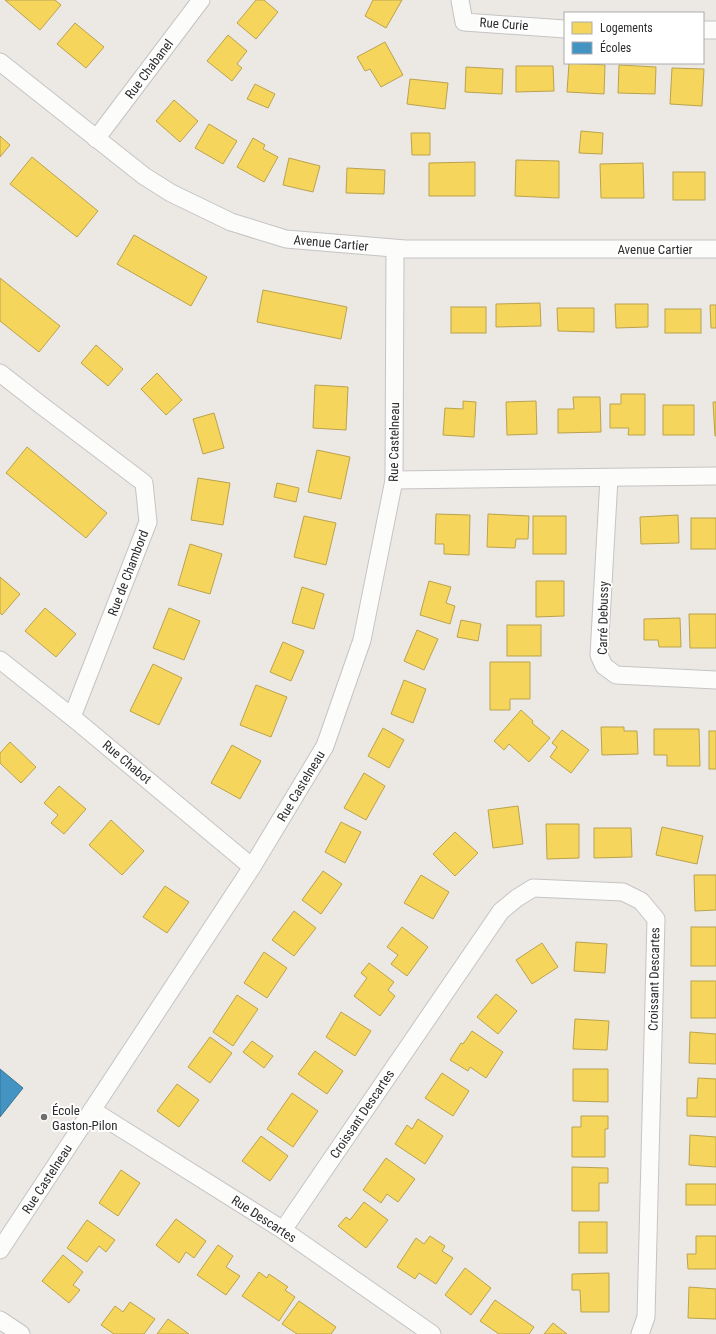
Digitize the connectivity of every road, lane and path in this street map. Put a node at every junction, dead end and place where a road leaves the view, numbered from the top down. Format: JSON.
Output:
{"nodes":[{"id":1,"x":201,"y":0,"type":"edge"},
{"id":2,"x":460,"y":0,"type":"edge"},
{"id":3,"x":564,"y":29,"type":"edge"},
{"id":4,"x":704,"y":30,"type":"edge"},
{"id":5,"x":716,"y":30,"type":"edge"},
{"id":6,"x":0,"y":62,"type":"edge"},
{"id":7,"x":96,"y":138,"type":"junction"},
{"id":8,"x":395,"y":248,"type":"junction"},
{"id":9,"x":716,"y":249,"type":"edge"},
{"id":10,"x":0,"y":373,"type":"edge"},
{"id":11,"x":716,"y":476,"type":"edge"},
{"id":12,"x":609,"y":478,"type":"junction"},
{"id":13,"x":394,"y":480,"type":"junction"},
{"id":14,"x":0,"y":660,"type":"edge"},
{"id":15,"x":716,"y":680,"type":"edge"},
{"id":16,"x":72,"y":717,"type":"junction"},
{"id":17,"x":252,"y":867,"type":"junction"},
{"id":18,"x":92,"y":1110,"type":"junction"},
{"id":19,"x":283,"y":1230,"type":"junction"},
{"id":20,"x":0,"y":1250,"type":"edge"},
{"id":21,"x":0,"y":1320,"type":"edge"},
{"id":22,"x":21,"y":1334,"type":"edge"},
{"id":23,"x":432,"y":1334,"type":"edge"},
{"id":24,"x":640,"y":1334,"type":"edge"}],
"edges":[{"from":1,"to":7,"type":"street","name":"Rue Chabanel"},
{"from":2,"to":3,"type":"street","name":"Rue Curie"},
{"from":4,"to":5,"type":"street"},
{"from":6,"to":7,"type":"street","name":"Avenue Cartier"},
{"from":7,"to":8,"type":"street","name":"Avenue Cartier"},
{"from":8,"to":9,"type":"street","name":"Avenue Cartier"},
{"from":8,"to":13,"type":"street","name":"Rue Castelneau"},
{"from":10,"to":16,"type":"street","name":"Rue de Chambord"},
{"from":11,"to":12,"type":"street"},
{"from":12,"to":13,"type":"street"},
{"from":12,"to":15,"type":"street","name":"Carré Debussy"},
{"from":13,"to":17,"type":"street","name":"Rue Castelneau"},
{"from":14,"to":16,"type":"street","name":"Rue Chabot"},
{"from":16,"to":17,"type":"street","name":"Rue Chabot"},
{"from":17,"to":18,"type":"street","name":"Rue Castelneau"},
{"from":18,"to":19,"type":"street","name":"Rue Descartes"},
{"from":18,"to":20,"type":"street","name":"Rue Castelneau"},
{"from":19,"to":23,"type":"street","name":"Rue Descartes"},
{"from":19,"to":24,"type":"street","name":"Croissant Descartes"},
{"from":21,"to":22,"type":"street"}]}
